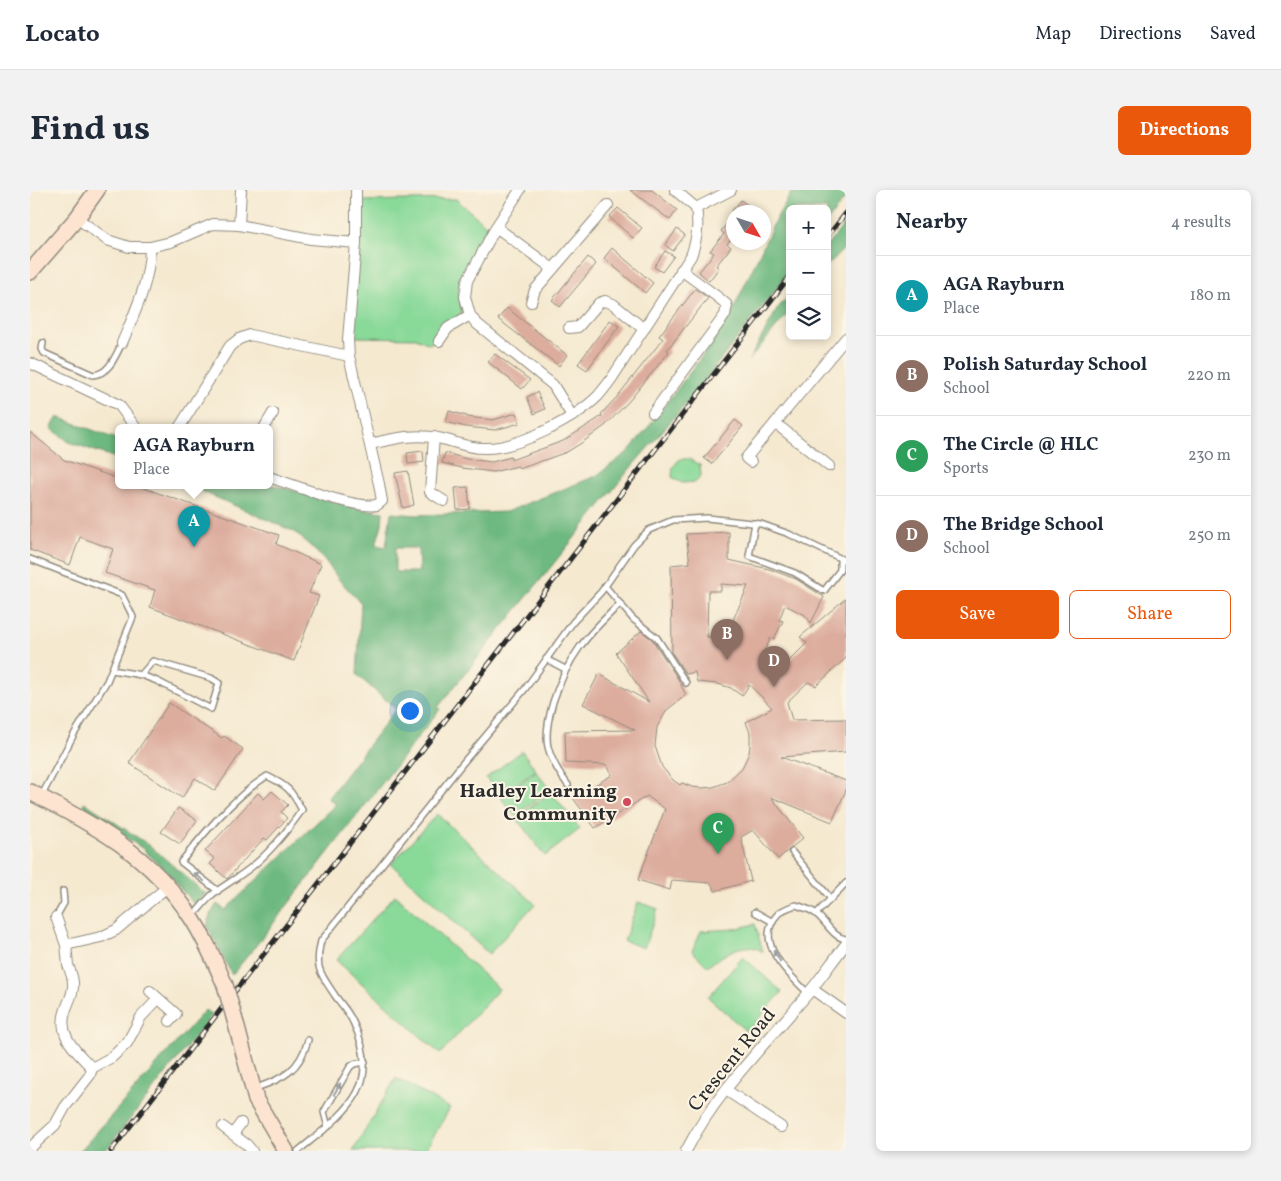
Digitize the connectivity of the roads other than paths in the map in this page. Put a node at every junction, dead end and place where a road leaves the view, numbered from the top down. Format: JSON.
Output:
{"nodes":[{"id":1,"x":96,"y":190,"type":"edge"},
{"id":2,"x":241,"y":190,"type":"edge"},
{"id":3,"x":356,"y":190,"type":"edge"},
{"id":4,"x":520,"y":190,"type":"edge"},
{"id":5,"x":675,"y":190,"type":"edge"},
{"id":6,"x":730,"y":190,"type":"edge"},
{"id":7,"x":608,"y":205,"type":"dead end"},
{"id":8,"x":696,"y":208,"type":"junction"},
{"id":9,"x":77,"y":218,"type":"junction"},
{"id":10,"x":238,"y":225,"type":"junction"},
{"id":11,"x":496,"y":227,"type":"junction"},
{"id":12,"x":356,"y":243,"type":"junction"},
{"id":13,"x":150,"y":247,"type":"junction"},
{"id":14,"x":553,"y":269,"type":"junction"},
{"id":15,"x":681,"y":270,"type":"junction"},
{"id":16,"x":30,"y":272,"type":"edge"},
{"id":17,"x":531,"y":302,"type":"dead end"},
{"id":18,"x":470,"y":315,"type":"junction"},
{"id":19,"x":569,"y":328,"type":"dead end"},
{"id":20,"x":644,"y":330,"type":"junction"},
{"id":21,"x":439,"y":341,"type":"dead end"},
{"id":22,"x":122,"y":343,"type":"joint"},
{"id":23,"x":43,"y":344,"type":"dead end"},
{"id":24,"x":844,"y":344,"type":"edge"},
{"id":25,"x":349,"y":356,"type":"junction"},
{"id":26,"x":30,"y":362,"type":"edge"},
{"id":27,"x":274,"y":413,"type":"dead end"},
{"id":28,"x":653,"y":413,"type":"dead end"},
{"id":29,"x":572,"y":416,"type":"junction"},
{"id":30,"x":775,"y":423,"type":"junction"},
{"id":31,"x":133,"y":424,"type":"edge"},
{"id":32,"x":181,"y":424,"type":"edge"},
{"id":33,"x":267,"y":424,"type":"edge"},
{"id":34,"x":434,"y":437,"type":"junction"},
{"id":35,"x":370,"y":444,"type":"junction"},
{"id":36,"x":746,"y":458,"type":"dead end"},
{"id":37,"x":829,"y":466,"type":"dead end"},
{"id":38,"x":273,"y":478,"type":"edge"},
{"id":39,"x":444,"y":501,"type":"dead end"},
{"id":40,"x":755,"y":523,"type":"junction"},
{"id":41,"x":30,"y":559,"type":"edge"},
{"id":42,"x":843,"y":560,"type":"edge"},
{"id":43,"x":605,"y":586,"type":"junction"},
{"id":44,"x":620,"y":604,"type":"junction"},
{"id":45,"x":546,"y":659,"type":"junction"},
{"id":46,"x":565,"y":669,"type":"junction"},
{"id":47,"x":112,"y":670,"type":"junction"},
{"id":48,"x":141,"y":675,"type":"junction"},
{"id":49,"x":686,"y":684,"type":"dead end"},
{"id":50,"x":568,"y":784,"type":"dead end"},
{"id":51,"x":35,"y":795,"type":"edge"},
{"id":52,"x":792,"y":852,"type":"dead end"},
{"id":53,"x":846,"y":883,"type":"edge"},
{"id":54,"x":168,"y":887,"type":"junction"},
{"id":55,"x":63,"y":891,"type":"dead end"},
{"id":56,"x":218,"y":892,"type":"junction"},
{"id":57,"x":831,"y":899,"type":"junction"},
{"id":58,"x":755,"y":912,"type":"dead end"},
{"id":59,"x":816,"y":914,"type":"junction"},
{"id":60,"x":56,"y":917,"type":"joint"},
{"id":61,"x":192,"y":918,"type":"junction"},
{"id":62,"x":773,"y":922,"type":"junction"},
{"id":63,"x":846,"y":939,"type":"edge"},
{"id":64,"x":846,"y":944,"type":"edge"},
{"id":65,"x":66,"y":945,"type":"junction"},
{"id":66,"x":813,"y":992,"type":"junction"},
{"id":67,"x":846,"y":1013,"type":"edge"},
{"id":68,"x":170,"y":1021,"type":"dead end"},
{"id":69,"x":308,"y":1040,"type":"dead end"},
{"id":70,"x":365,"y":1062,"type":"junction"},
{"id":71,"x":92,"y":1068,"type":"junction"},
{"id":72,"x":253,"y":1089,"type":"junction"},
{"id":73,"x":726,"y":1090,"type":"junction"},
{"id":74,"x":241,"y":1123,"type":"dead end"},
{"id":75,"x":328,"y":1126,"type":"junction"},
{"id":76,"x":223,"y":1127,"type":"dead end"},
{"id":77,"x":781,"y":1128,"type":"dead end"},
{"id":78,"x":233,"y":1134,"type":"junction"},
{"id":79,"x":30,"y":1148,"type":"edge"},
{"id":80,"x":252,"y":1151,"type":"edge"},
{"id":81,"x":286,"y":1151,"type":"edge"},
{"id":82,"x":298,"y":1151,"type":"edge"},
{"id":83,"x":686,"y":1151,"type":"edge"}],
"edges":[{"from":1,"to":9,"type":"street"},
{"from":2,"to":10,"type":"street"},
{"from":3,"to":12,"type":"street"},
{"from":4,"to":11,"type":"street"},
{"from":5,"to":8,"type":"street"},
{"from":6,"to":8,"type":"street"},
{"from":7,"to":14,"type":"street"},
{"from":8,"to":15,"type":"street"},
{"from":9,"to":13,"type":"street"},
{"from":9,"to":16,"type":"street"},
{"from":10,"to":12,"type":"street"},
{"from":10,"to":13,"type":"street"},
{"from":11,"to":14,"type":"street"},
{"from":11,"to":18,"type":"street"},
{"from":12,"to":25,"type":"street"},
{"from":13,"to":22,"type":"street"},
{"from":14,"to":17,"type":"street"},
{"from":15,"to":20,"type":"street"},
{"from":15,"to":28,"type":"street"},
{"from":18,"to":21,"type":"street"},
{"from":18,"to":29,"type":"street"},
{"from":19,"to":20,"type":"street"},
{"from":20,"to":29,"type":"street"},
{"from":22,"to":23,"type":"lane"},
{"from":24,"to":30,"type":"street"},
{"from":25,"to":32,"type":"street"},
{"from":25,"to":35,"type":"street"},
{"from":26,"to":31,"type":"street"},
{"from":27,"to":33,"type":"street"},
{"from":29,"to":34,"type":"street"},
{"from":30,"to":36,"type":"street"},
{"from":30,"to":37,"type":"street"},
{"from":34,"to":35,"type":"street"},
{"from":34,"to":39,"type":"street"},
{"from":35,"to":38,"type":"street"},
{"from":40,"to":42,"type":"lane"},
{"from":40,"to":42,"type":"lane"},
{"from":40,"to":43,"type":"lane"},
{"from":41,"to":47,"type":"lane"},
{"from":43,"to":44,"type":"lane"},
{"from":43,"to":45,"type":"lane"},
{"from":44,"to":46,"type":"lane"},
{"from":44,"to":49,"type":"lane"},
{"from":45,"to":46,"type":"lane"},
{"from":45,"to":70,"type":"lane"},
{"from":46,"to":50,"type":"lane"},
{"from":47,"to":48,"type":"lane"},
{"from":47,"to":51,"type":"lane"},
{"from":48,"to":48,"type":"lane"},
{"from":51,"to":54,"type":"street"},
{"from":52,"to":57,"type":"lane"},
{"from":53,"to":57,"type":"lane"},
{"from":54,"to":61,"type":"street"},
{"from":54,"to":65,"type":"street"},
{"from":55,"to":60,"type":"lane"},
{"from":56,"to":56,"type":"lane","one_way":true},
{"from":56,"to":61,"type":"lane"},
{"from":57,"to":59,"type":"lane"},
{"from":58,"to":62,"type":"lane"},
{"from":59,"to":62,"type":"lane"},
{"from":59,"to":63,"type":"lane"},
{"from":60,"to":65,"type":"street"},
{"from":61,"to":72,"type":"street","bridge":true},
{"from":66,"to":62,"type":"lane","one_way":true},
{"from":64,"to":66,"type":"street","name":"Crescent Road"},
{"from":65,"to":71,"type":"street"},
{"from":66,"to":67,"type":"street"},
{"from":66,"to":73,"type":"street","name":"Crescent Road"},
{"from":68,"to":71,"type":"street"},
{"from":69,"to":72,"type":"lane"},
{"from":70,"to":75,"type":"lane"},
{"from":75,"to":70,"type":"lane","one_way":true},
{"from":71,"to":79,"type":"street"},
{"from":72,"to":81,"type":"street"},
{"from":73,"to":77,"type":"street"},
{"from":73,"to":83,"type":"street","name":"Crescent Road"},
{"from":74,"to":78,"type":"street"},
{"from":75,"to":82,"type":"lane"},
{"from":76,"to":78,"type":"street"},
{"from":78,"to":80,"type":"street"}]}
